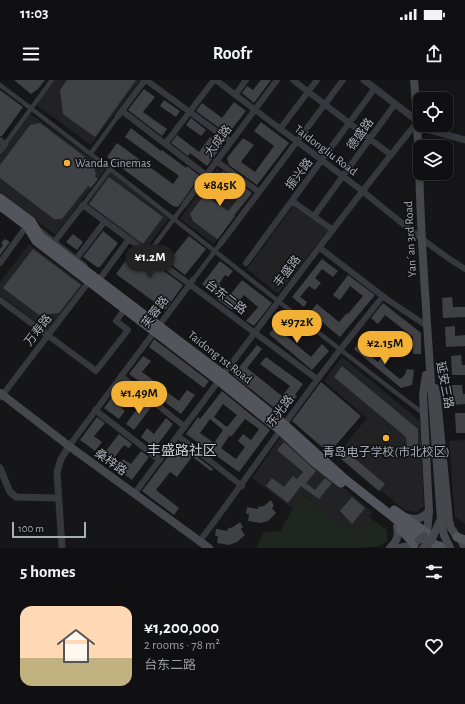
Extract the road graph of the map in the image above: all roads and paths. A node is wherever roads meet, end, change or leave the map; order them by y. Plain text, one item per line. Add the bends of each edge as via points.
1 (52, 80) edge
2 (146, 80) edge
3 (215, 80) edge
4 (246, 80) edge
5 (277, 80) edge
6 (293, 80) edge
7 (317, 80) edge
8 (343, 80) edge
9 (364, 80) edge
10 (414, 80) edge
11 (0, 85) edge
12 (375, 88) junction
13 (308, 92) junction
14 (416, 92) edge
15 (235, 95) junction
16 (324, 104) junction
17 (395, 104) junction
18 (31, 108) junction
19 (254, 110) junction
20 (190, 112) junction
21 (120, 113) junction
22 (413, 118) edge
23 (349, 124) junction
24 (280, 129) junction
25 (413, 131) edge
26 (420, 132) edge
27 (436, 132) edge
28 (370, 139) junction
29 (465, 140) edge
30 (3, 142) edge
31 (231, 142) junction
32 (296, 142) junction
33 (165, 144) junction
34 (0, 151) edge
35 (90, 153) junction
36 (391, 155) junction
37 (216, 161) junction
38 (322, 161) junction
39 (110, 169) junction
40 (206, 175) junction
41 (343, 177) junction
42 (362, 191) junction
43 (259, 192) junction
44 (0, 198) edge
45 (292, 201) junction
46 (83, 205) junction
47 (184, 205) joint
48 (0, 206) edge
49 (314, 216) junction
50 (174, 219) junction
51 (105, 221) junction
52 (29, 224) junction
53 (333, 230) junction
54 (422, 238) junction
55 (129, 239) junction
56 (55, 241) junction
57 (221, 243) joint
58 (320, 248) junction
59 (216, 251) junction
60 (148, 254) junction
61 (76, 260) junction
62 (0, 263) edge
63 (246, 263) joint
64 (465, 269) edge
65 (240, 271) junction
66 (95, 276) junction
67 (191, 282) junction
68 (383, 296) junction
69 (0, 300) edge
70 (277, 302) junction
71 (125, 309) junction
72 (427, 326) junction
73 (157, 328) junction
74 (255, 333) junction
75 (48, 335) junction
76 (340, 350) junction
77 (428, 358) junction
78 (121, 376) junction
79 (222, 378) junction
80 (317, 379) junction
81 (1, 395) edge
82 (95, 410) junction
83 (420, 411) dead end
84 (185, 427) junction
85 (283, 427) junction
86 (178, 436) junction
87 (69, 446) junction
88 (160, 460) junction
89 (330, 465) junction
90 (0, 468) edge
91 (242, 486) junction
92 (134, 494) junction
93 (58, 498) junction
94 (429, 511) junction
95 (402, 516) junction
96 (441, 519) junction
97 (397, 527) junction
98 (461, 538) edge
99 (199, 542) junction
100 (420, 542) edge
101 (62, 548) edge
102 (209, 548) edge
103 (390, 548) edge
104 (399, 548) edge
105 (446, 548) edge
106 (450, 548) edge
107 (465, 548) edge

1 - 18 street
2 - 20 street
2 - 21 street
3 - 15 street, Taidongliu Road
3 - 20 street
4 - 15 street
5 - 19 street, 大成路
6 - 13 street
7 - 13 street
8 - 16 street, 芙蓉路
9 - 12 street
10 - 14 main road, Yan´an 3rd Road
11 - 18 street
12 - 17 street
12 - 23 street, 振兴路
13 - 16 street
13 - 24 street
15 - 19 street, Taidongliu Road
16 - 23 street
16 - 32 street, 芙蓉路
17 - 22 street
17 - 28 street, 德盛路
18 - 30 street
18 - 35 street
19 - 24 street, Taidongliu Road
19 - 31 street, 大成路
20 - 31 street
20 - 33 street
21 - 33 street
21 - 35 street
23 - 28 street
23 - 38 street, 振兴路
24 - 32 street, Taidongliu Road
25 - 36 street, 丰盛路
26 - 54 main road, Yan´an 3rd Road
27 - 29 street
28 - 36 street
28 - 41 street, 德盛路
30 - 34 street
31 - 37 street, 大成路
32 - 38 street, Taidongliu Road
32 - 43 street, 芙蓉路
33 - 40 street
35 - 39 street
36 - 42 street, 丰盛路
37 - 40 street, 大成路
37 - 43 street
38 - 41 street, Taidongliu Road
38 - 45 street, 振兴路
39 - 46 street
39 - 50 street
40 - 47 street, 大成路
41 - 42 street, Taidongliu Road
41 - 49 street, 德盛路
42 - 53 street, 丰盛路
42 - 54 street, Taidongliu Road
43 - 57 street, 芙蓉路
44 - 52 main road, Taidong 1st Road
45 - 49 street
45 - 63 street, 振兴路
46 - 51 street, 台东二路
46 - 56 street
47 - 50 street, 大成路
48 - 52 main road, Taidong 1st Road
49 - 53 street
50 - 59 street
50 - 60 street, 大成路
51 - 55 street, 台东二路
51 - 61 street
52 - 56 lane
52 - 61 main road, Taidong 1st Road via 40,236
52 - 62 street
52 - 66 main road, Taidong 1st Road via 36,242
53 - 58 street, 丰盛路
54 - 64 street, Taidongliu Road
54 - 72 main road, Yan´an 3rd Road
55 - 60 street, 台东二路
55 - 66 street, 万寿路
56 - 61 lane
57 - 59 street, 芙蓉路
58 - 68 street
58 - 70 street, 丰盛路
59 - 65 street
59 - 67 street, 芙蓉路
60 - 67 street, 台东二路
61 - 66 main road, Taidong 1st Road
63 - 65 street, 振兴路
65 - 70 street
66 - 71 main road, Taidong 1st Road
66 - 73 main road, Taidong 1st Road
66 - 75 street, 万寿路
67 - 73 street, 芙蓉路
67 - 74 street, 台东二路
68 - 72 street
68 - 76 street, 东光路
69 - 75 street
70 - 74 street, 丰盛路
70 - 76 street
71 - 73 main road, Taidong 1st Road
71 - 75 street via 116,321 128,330 96,371
72 - 77 main road, Yan´an 3rd Road
73 - 78 street, 芙蓉路
73 - 79 main road, Taidong 1st Road
74 - 79 street, 丰盛路
74 - 80 street, 台东二路
75 - 81 street, 万寿路
76 - 80 street, 东光路
76 - 83 street
77 - 94 main road, 延安三路 via 424,394
77 - 96 main road, Yan´an 3rd Road
77 - 98 main road, 延安三路 via 437,398 449,521 451,528
78 - 82 street, 芙蓉路
78 - 84 street
79 - 84 street, 丰盛路
79 - 85 main road, Taidong 1st Road
80 - 85 street, 东光路
81 - 87 main road, 桑梓路
82 - 87 street, 芙蓉路
82 - 88 street
84 - 86 street, 丰盛路
85 - 89 main road, Taidong 1st Road
85 - 91 street, 东光路
85 - 97 main road, Taidong 1st Road via 314,462
86 - 88 street, 丰盛路
86 - 91 street
87 - 92 main road, 桑梓路
87 - 93 street via 57,472
88 - 92 street, 丰盛路
89 - 95 main road, Taidong 1st Road via 340,468
89 - 105 main road via 416,535
90 - 93 street via 10,492 16,497
91 - 99 street, 东光路
92 - 99 main road, 桑梓路
93 - 101 street
94 - 95 main road via 415,519
94 - 100 main road, 延安三路
95 - 100 main road, Taidong 1st Road
96 - 100 main road, bridge via 431,541
96 - 106 main road, bridge
97 - 100 main road, Taidong 1st Road via 410,539
97 - 103 main road via 398,538
98 - 100 main road via 440,530
98 - 107 main road, 延安三路
99 - 102 main road, 桑梓路
100 - 104 main road

